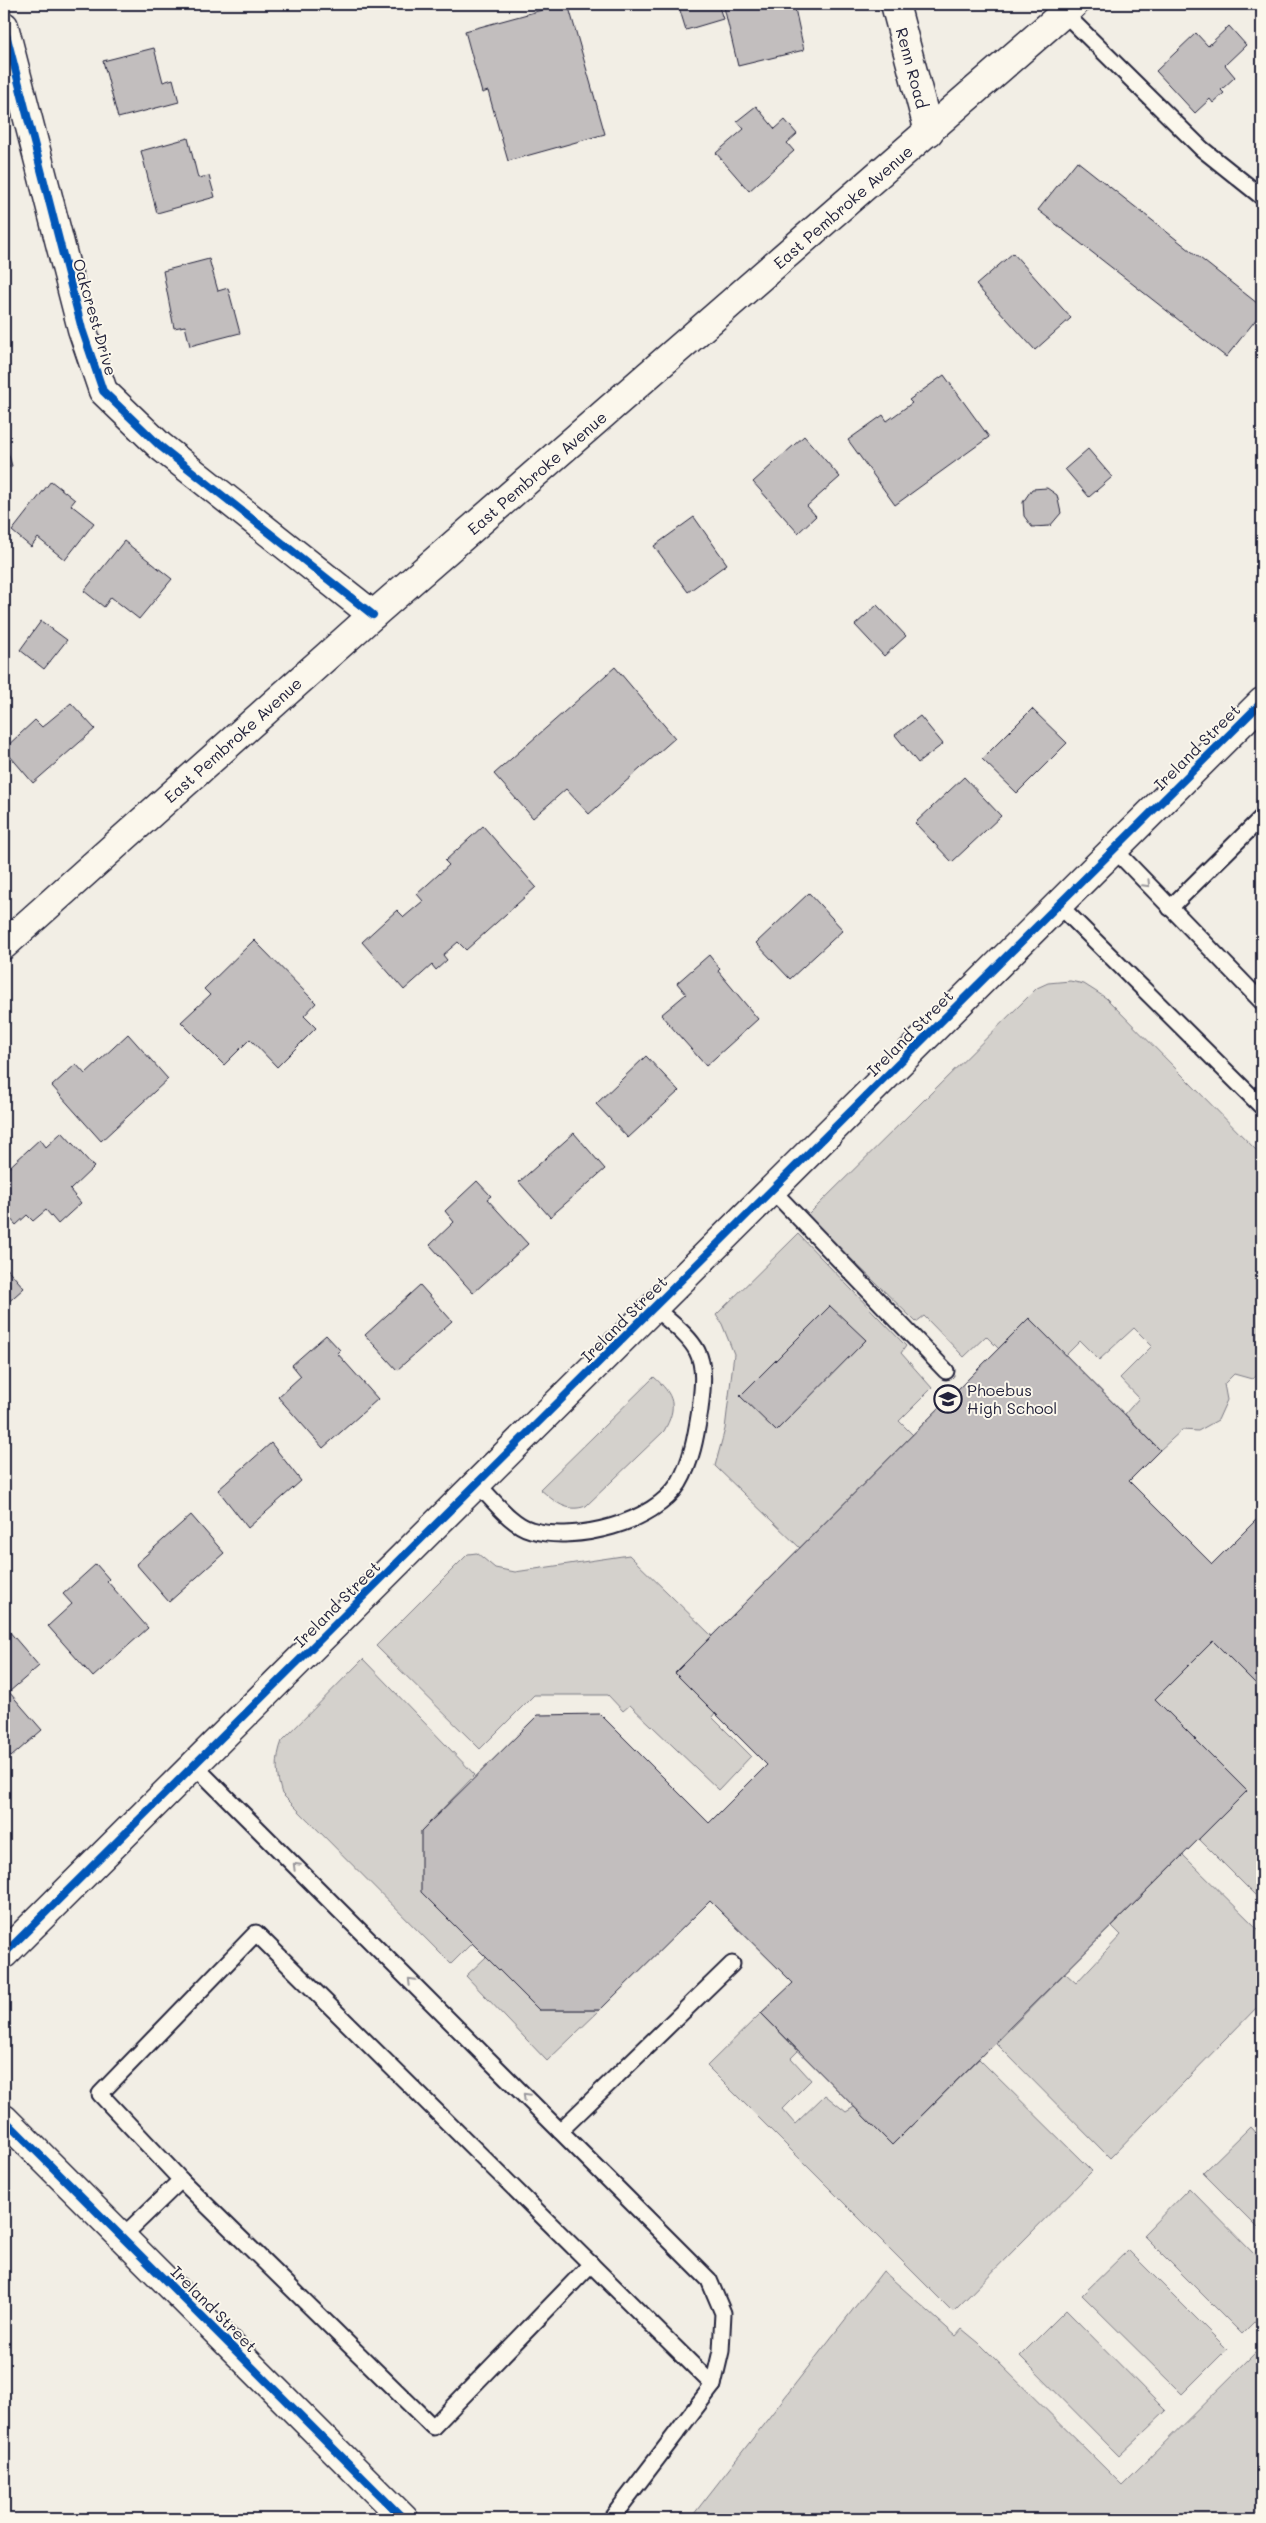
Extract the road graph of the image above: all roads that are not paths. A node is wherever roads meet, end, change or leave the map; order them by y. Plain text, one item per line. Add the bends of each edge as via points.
1 (895, 4) edge
2 (1069, 8) edge
3 (4, 26) edge
4 (929, 132) junction
5 (1262, 197) edge
6 (374, 615) junction
7 (1262, 702) edge
8 (1262, 817) edge
9 (1114, 849) junction
10 (1058, 904) junction
11 (1170, 908) junction
12 (4, 945) edge
13 (1262, 1002) edge
14 (1262, 1107) edge
15 (772, 1190) junction
16 (654, 1308) junction
17 (946, 1371) dead end
18 (478, 1484) junction
19 (194, 1765) junction
20 (4, 1954) edge
21 (732, 1964) dead end
22 (4, 2119) edge
23 (560, 2131) junction
24 (181, 2180) junction
25 (122, 2237) junction
26 (590, 2264) junction
27 (713, 2385) junction
28 (404, 2519) edge
29 (611, 2519) edge

1 - 4 street, Renn Road
2 - 4 street, East Pembroke Avenue
2 - 5 lane via 1202,149
3 - 6 street, Oakcrest Drive via 82,329 103,391 160,446
4 - 6 street, East Pembroke Avenue
6 - 12 street, East Pembroke Avenue
7 - 9 street, Ireland Street
8 - 11 lane
9 - 10 street, Ireland Street
9 -> 11 lane
10 - 14 lane
10 - 15 street, Ireland Street
11 - 13 lane
15 - 16 street, Ireland Street
15 - 17 lane
16 - 18 street, Ireland Street
16 - 18 lane via 697,1350 702,1362 702,1391 691,1457 678,1484 654,1508 620,1525 586,1532 552,1533 520,1525
18 - 19 street, Ireland Street
19 - 20 street, Ireland Street
23 -> 19 lane
21 - 23 lane
22 - 25 street, Ireland Street
23 - 27 lane via 709,2280 723,2313 721,2351
24 - 25 lane
24 - 26 lane via 433,2428
24 - 26 lane via 100,2094 256,1933
25 - 28 street, Ireland Street
26 - 27 lane
27 - 29 lane

